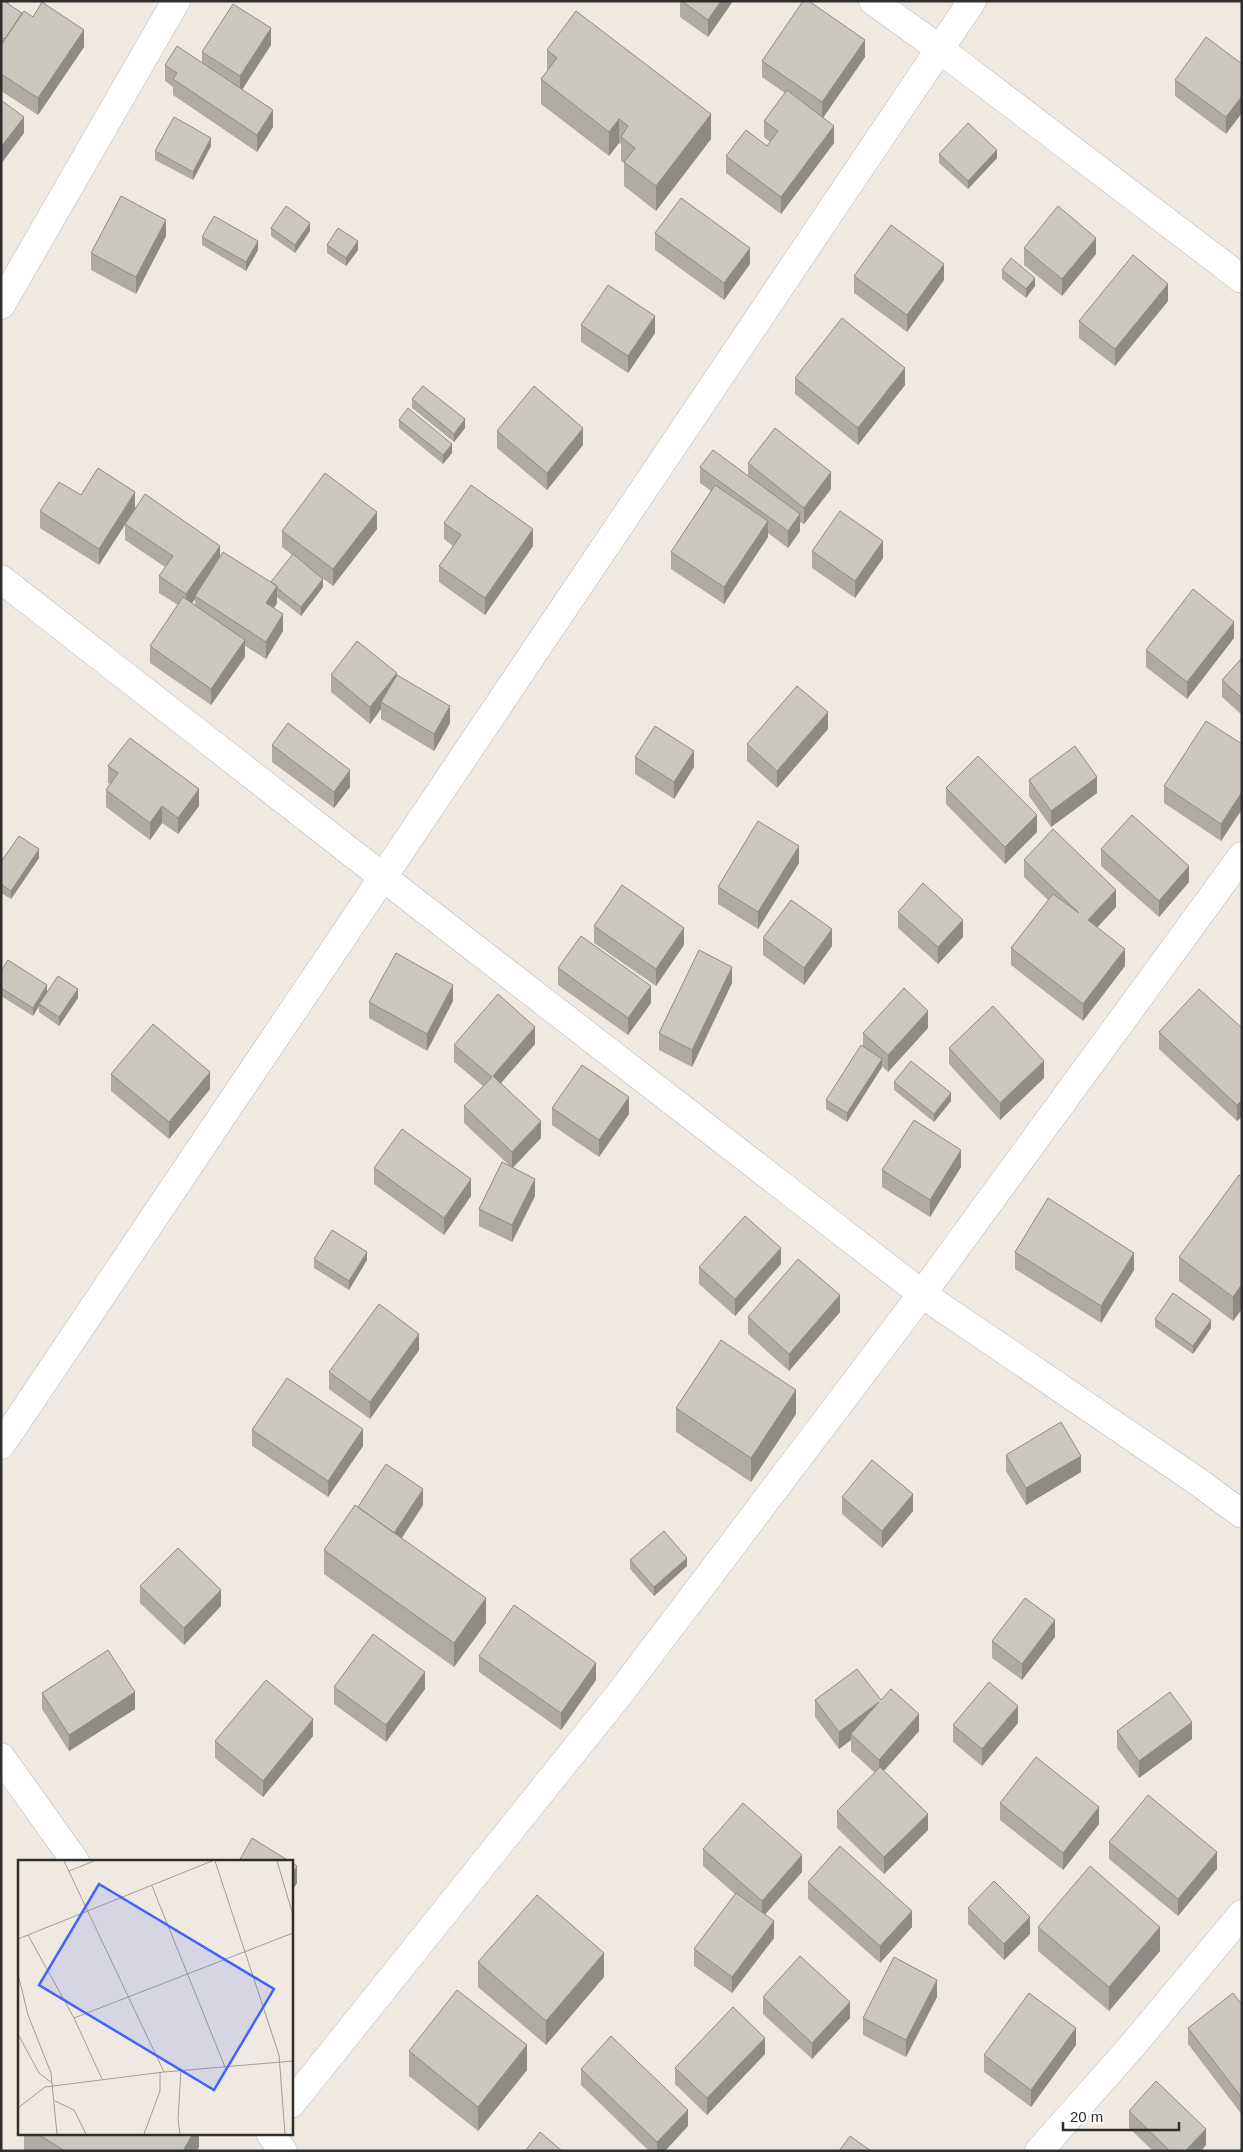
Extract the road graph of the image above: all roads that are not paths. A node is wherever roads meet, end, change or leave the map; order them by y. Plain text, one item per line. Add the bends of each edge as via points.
1 (176, 1) edge
2 (873, 1) edge
3 (972, 1) edge
4 (941, 50) junction
5 (1242, 279) edge
6 (1, 305) edge
7 (1, 579) edge
8 (1242, 856) edge
9 (384, 878) junction
10 (922, 1294) junction
11 (1, 1445) edge
12 (1242, 1514) edge
13 (1, 1757) edge
14 (74, 1860) edge
15 (1242, 1914) edge
16 (292, 2103) edge
17 (271, 2134) edge
18 (283, 2151) edge
19 (1039, 2151) edge

1 - 6 street
2 - 4 street
3 - 4 street
4 - 5 street
4 - 9 street
7 - 9 street
8 - 10 street
9 - 10 street
9 - 11 street
10 - 12 street
10 - 16 street via 622,1692
13 - 14 street
15 - 19 street
17 - 18 street

